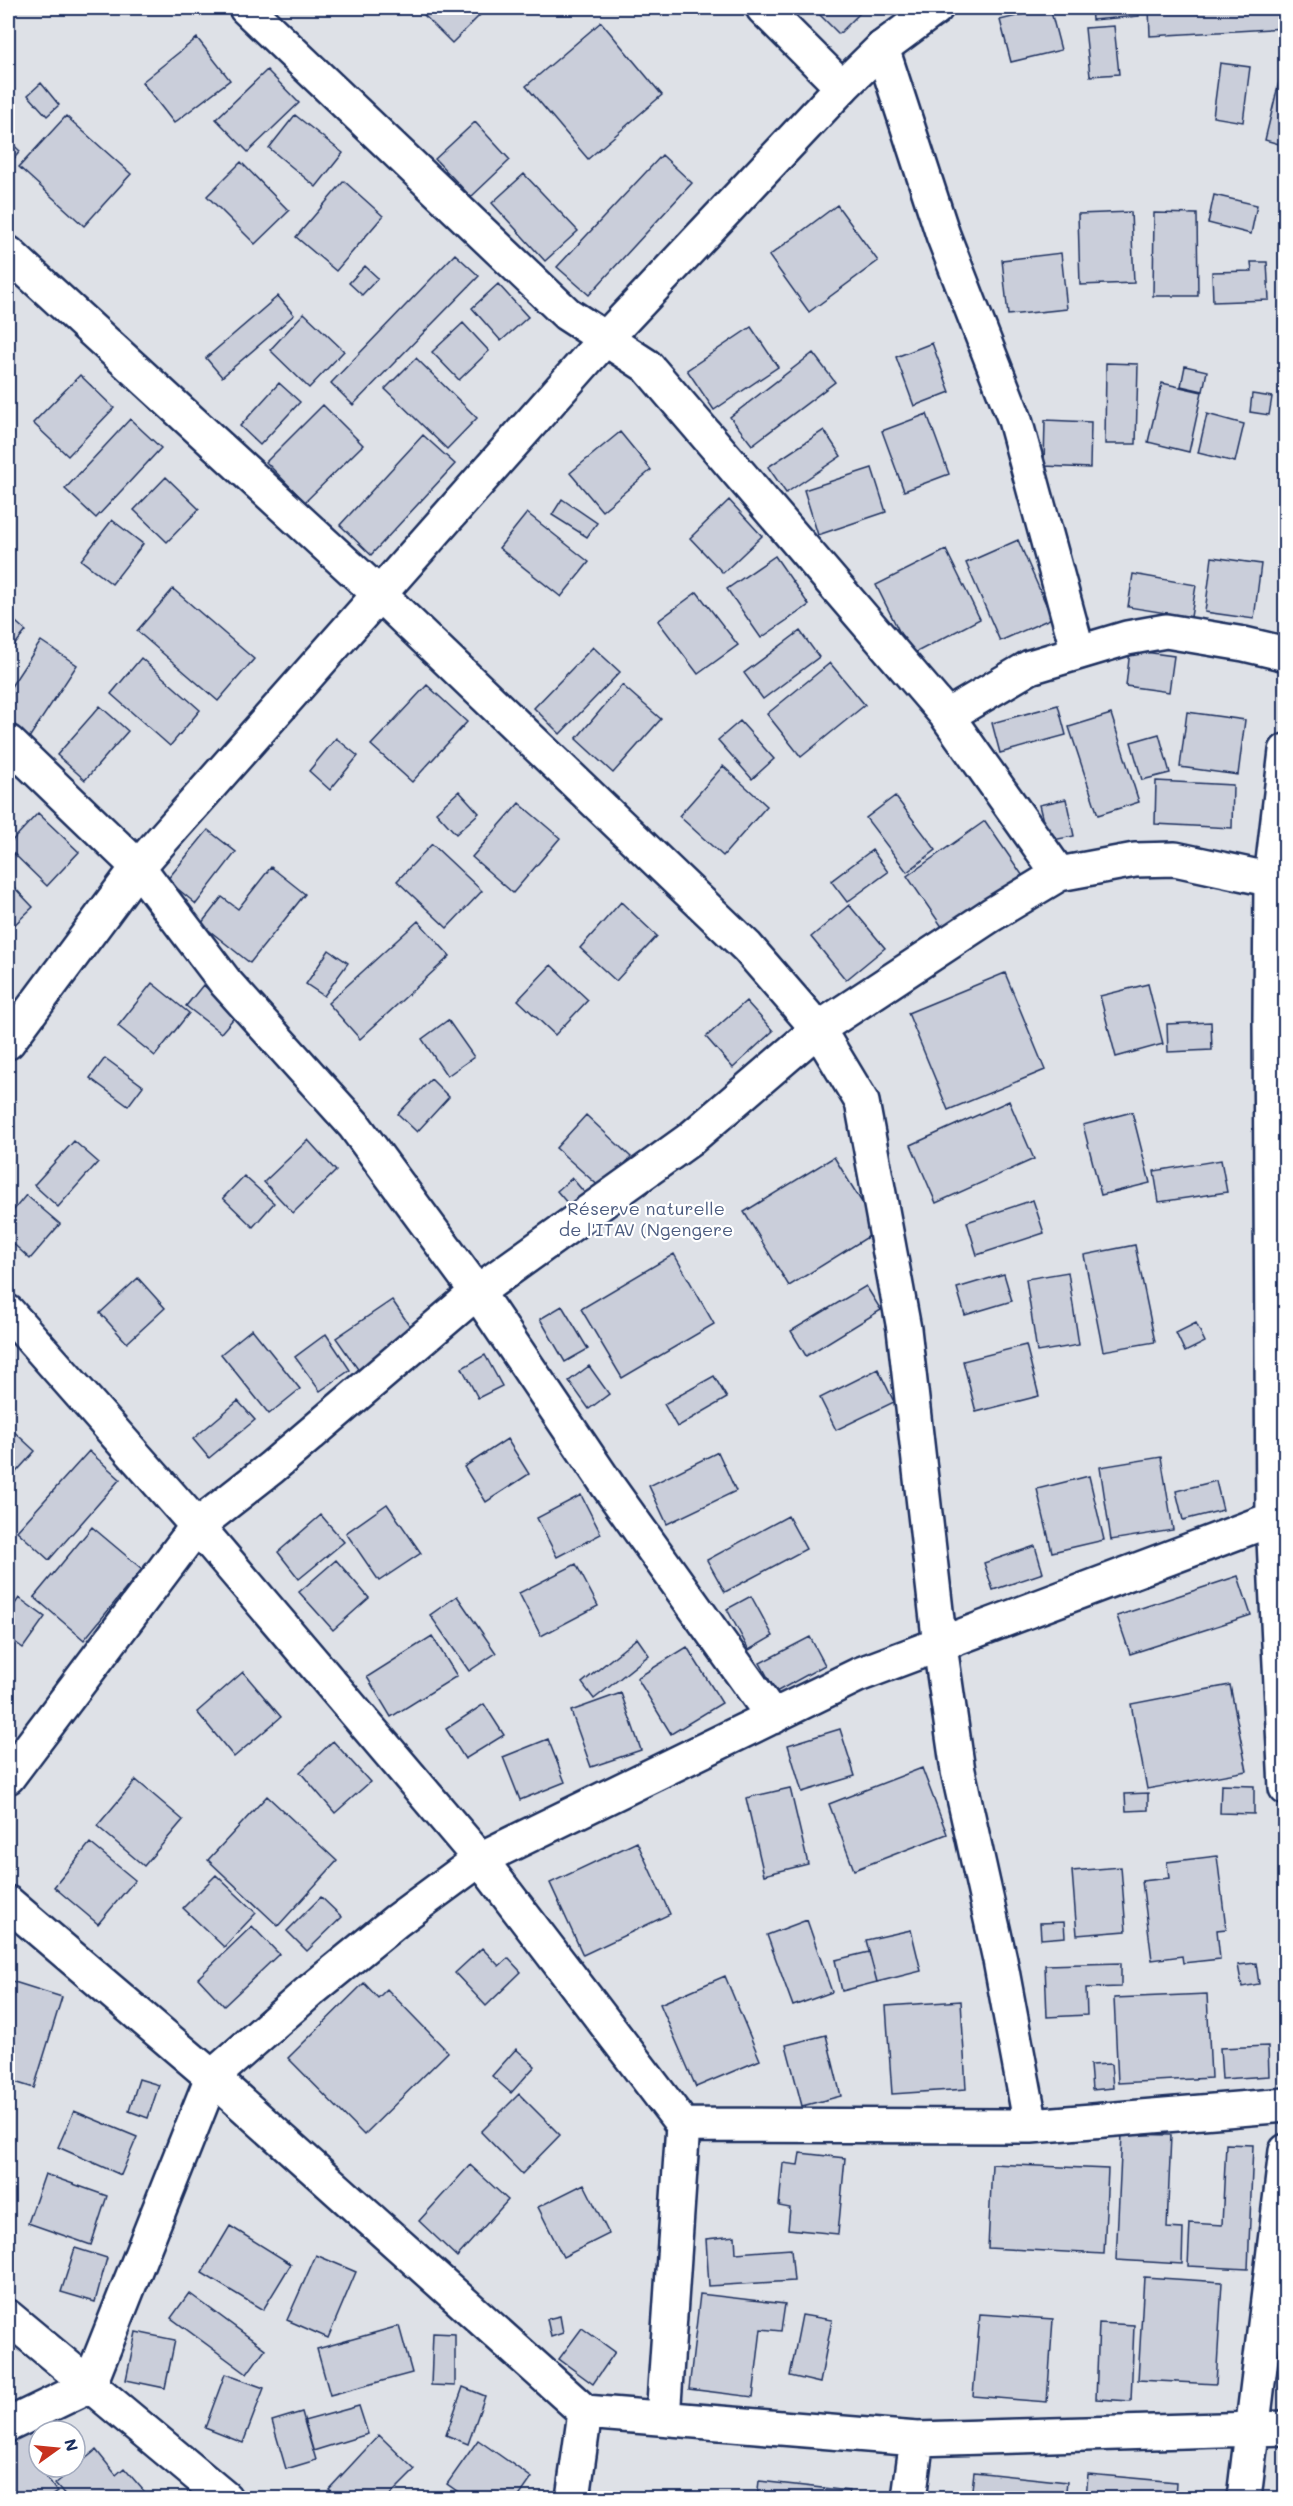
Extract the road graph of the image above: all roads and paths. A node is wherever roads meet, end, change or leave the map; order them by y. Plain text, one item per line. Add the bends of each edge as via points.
1 (246, 8) edge
2 (763, 8) edge
3 (936, 8) edge
4 (882, 48) junction
5 (842, 87) junction
6 (8, 253) edge
7 (605, 339) junction
8 (379, 594) junction
9 (1078, 652) junction
10 (1286, 654) edge
11 (947, 716) junction
12 (8, 742) edge
13 (1286, 751) edge
14 (138, 867) junction
15 (1059, 874) junction
16 (1278, 881) edge
17 (818, 1029) junction
18 (8, 1042) edge
19 (477, 1292) junction
20 (8, 1312) edge
21 (1279, 1517) edge
22 (197, 1526) junction
23 (940, 1646) junction
24 (773, 1717) junction
25 (8, 1777) edge
26 (1286, 1788) edge
27 (480, 1859) junction
28 (8, 1903) edge
29 (212, 2077) junction
30 (1286, 2105) edge
31 (683, 2125) junction
32 (1031, 2126) junction
33 (1286, 2151) edge
34 (8, 2317) edge
35 (89, 2386) junction
36 (585, 2412) junction
37 (663, 2418) junction
38 (8, 2426) edge
39 (1251, 2428) junction
40 (1286, 2428) edge
41 (917, 2439) junction
42 (225, 2499) edge
43 (573, 2499) edge
44 (909, 2499) edge
45 (1244, 2499) edge

1 - 7 street via 567,314
2 - 5 street
3 - 4 street
4 - 5 street
4 - 9 street via 943,235 1015,420
5 - 7 street
6 - 8 street
7 - 8 street
7 - 11 street via 647,366
8 - 14 street
8 - 17 street via 747,947
9 - 10 street via 1166,631
9 - 11 street via 1030,667
11 - 15 street
12 - 14 street
13 - 16 street
14 - 18 street
14 - 19 street via 226,983 354,1125
15 - 16 street via 1135,860 1175,859
15 - 17 street
16 - 21 street via 1270,1019
17 - 19 street via 689,1140
17 - 23 street via 862,1102 904,1329
19 - 22 street
19 - 24 street via 608,1486
20 - 22 street
21 - 23 street
21 - 26 street
22 - 25 street
22 - 27 street
23 - 24 street via 858,1675
23 - 32 street via 958,1771 1000,1960
24 - 27 street
27 - 29 street via 387,1928
27 - 31 street
28 - 29 street
29 - 35 street
29 - 36 street
30 - 32 street
31 - 32 street
31 - 37 street
33 - 39 street
34 - 35 street
35 - 38 street
35 - 42 street
36 - 37 street
36 - 43 street
37 - 41 street
39 - 40 street
39 - 41 street
39 - 45 street
41 - 44 street

